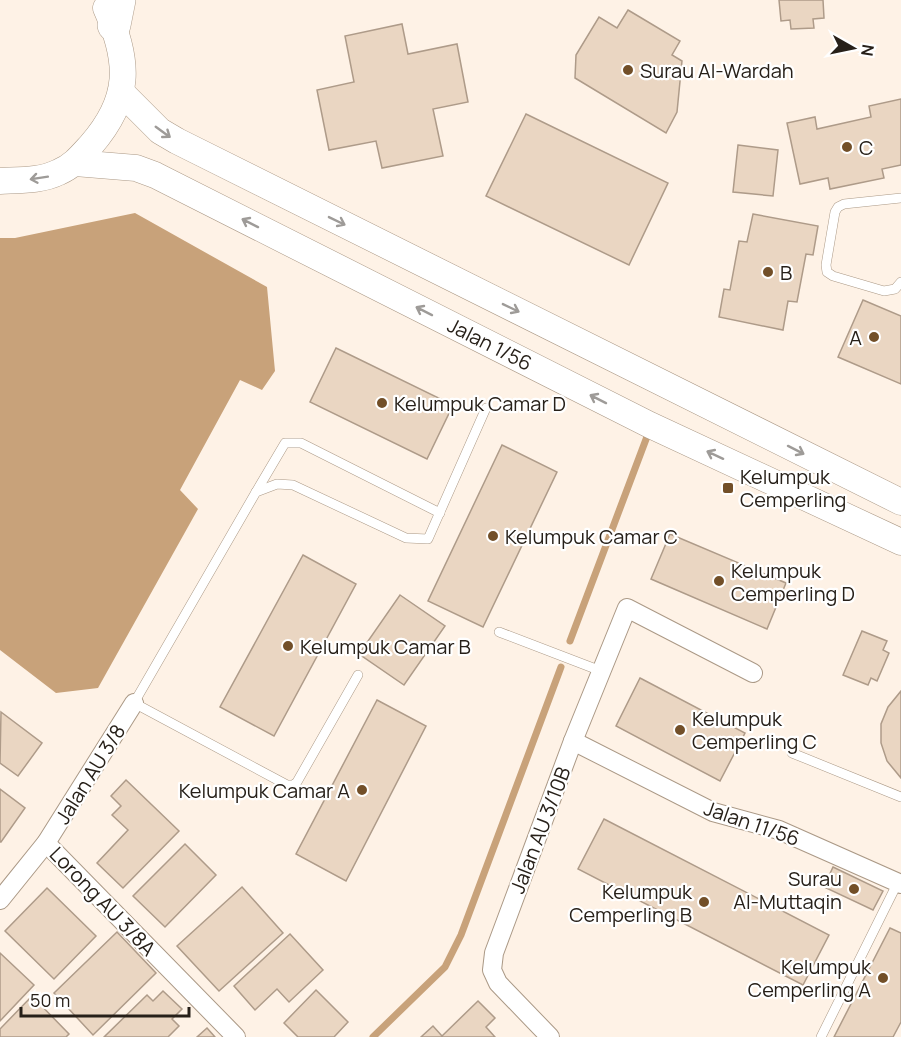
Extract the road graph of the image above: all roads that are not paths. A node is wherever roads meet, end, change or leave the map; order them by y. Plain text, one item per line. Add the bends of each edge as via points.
1 (112, 8) edge
2 (121, 92) junction
3 (75, 163) junction
4 (0, 181) edge
5 (901, 198) edge
6 (901, 282) edge
7 (486, 408) dead end
8 (256, 492) junction
9 (901, 502) edge
10 (440, 513) junction
11 (901, 542) edge
12 (499, 632) dead end
13 (601, 671) junction
14 (753, 673) dead end
15 (358, 675) dead end
16 (134, 703) junction
17 (573, 741) junction
18 (792, 753) dead end
19 (901, 797) edge
20 (46, 843) junction
21 (899, 883) edge
22 (0, 900) edge
23 (236, 1037) edge
24 (550, 1037) edge
25 (821, 1037) edge

1 - 2 main road via 121,46
2 - 3 main road via 103,131
2 -> 9 main road via 160,131 177,141
3 -> 4 main road via 41,179
11 -> 3 main road, Jalan 1/56 via 650,425 155,176 136,168
5 - 6 lane via 838,207 826,265 833,276 884,291 895,289
7 - 10 lane
8 - 10 lane via 277,484 293,484 406,538 428,538
8 - 10 lane via 285,443 301,443
8 - 16 lane
12 - 13 lane
13 - 14 street, Jalan AU 3/10B via 627,608
13 - 17 street, Jalan AU 3/10B
15 - 16 lane via 293,785
16 - 20 street, Jalan AU 3/8
17 - 21 street, Jalan 11/56 via 713,812 779,830
17 - 24 street, Jalan AU 3/10B via 494,953 492,970 498,983
18 - 19 lane
20 - 22 street, Jalan AU 3/8
20 - 23 street, Lorong AU 3/8A
21 - 25 lane

